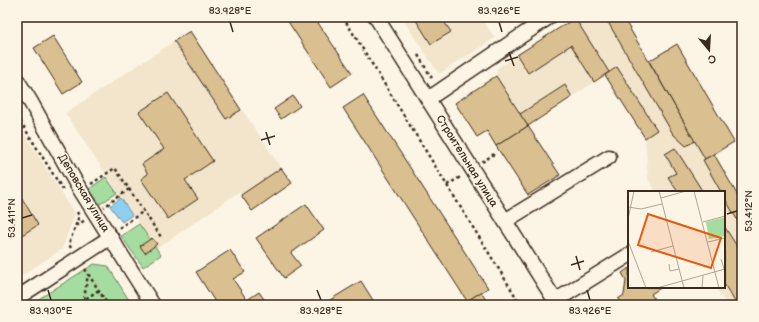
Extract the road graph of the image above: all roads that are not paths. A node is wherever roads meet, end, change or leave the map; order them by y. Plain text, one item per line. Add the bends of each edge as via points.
1 (376, 17) edge
2 (549, 17) edge
3 (17, 80) edge
4 (428, 99) junction
5 (609, 157) dead end
6 (505, 221) junction
7 (112, 234) junction
8 (628, 256) edge
9 (17, 298) edge
10 (557, 303) edge
11 (153, 305) edge

1 - 4 street, Строительная улица
2 - 4 street
3 - 7 street, Деповская улица via 76,183
4 - 6 street, Строительная улица
5 - 6 street
6 - 10 street, Строительная улица
7 - 9 street
7 - 11 street, Деповская улица
8 - 10 street

